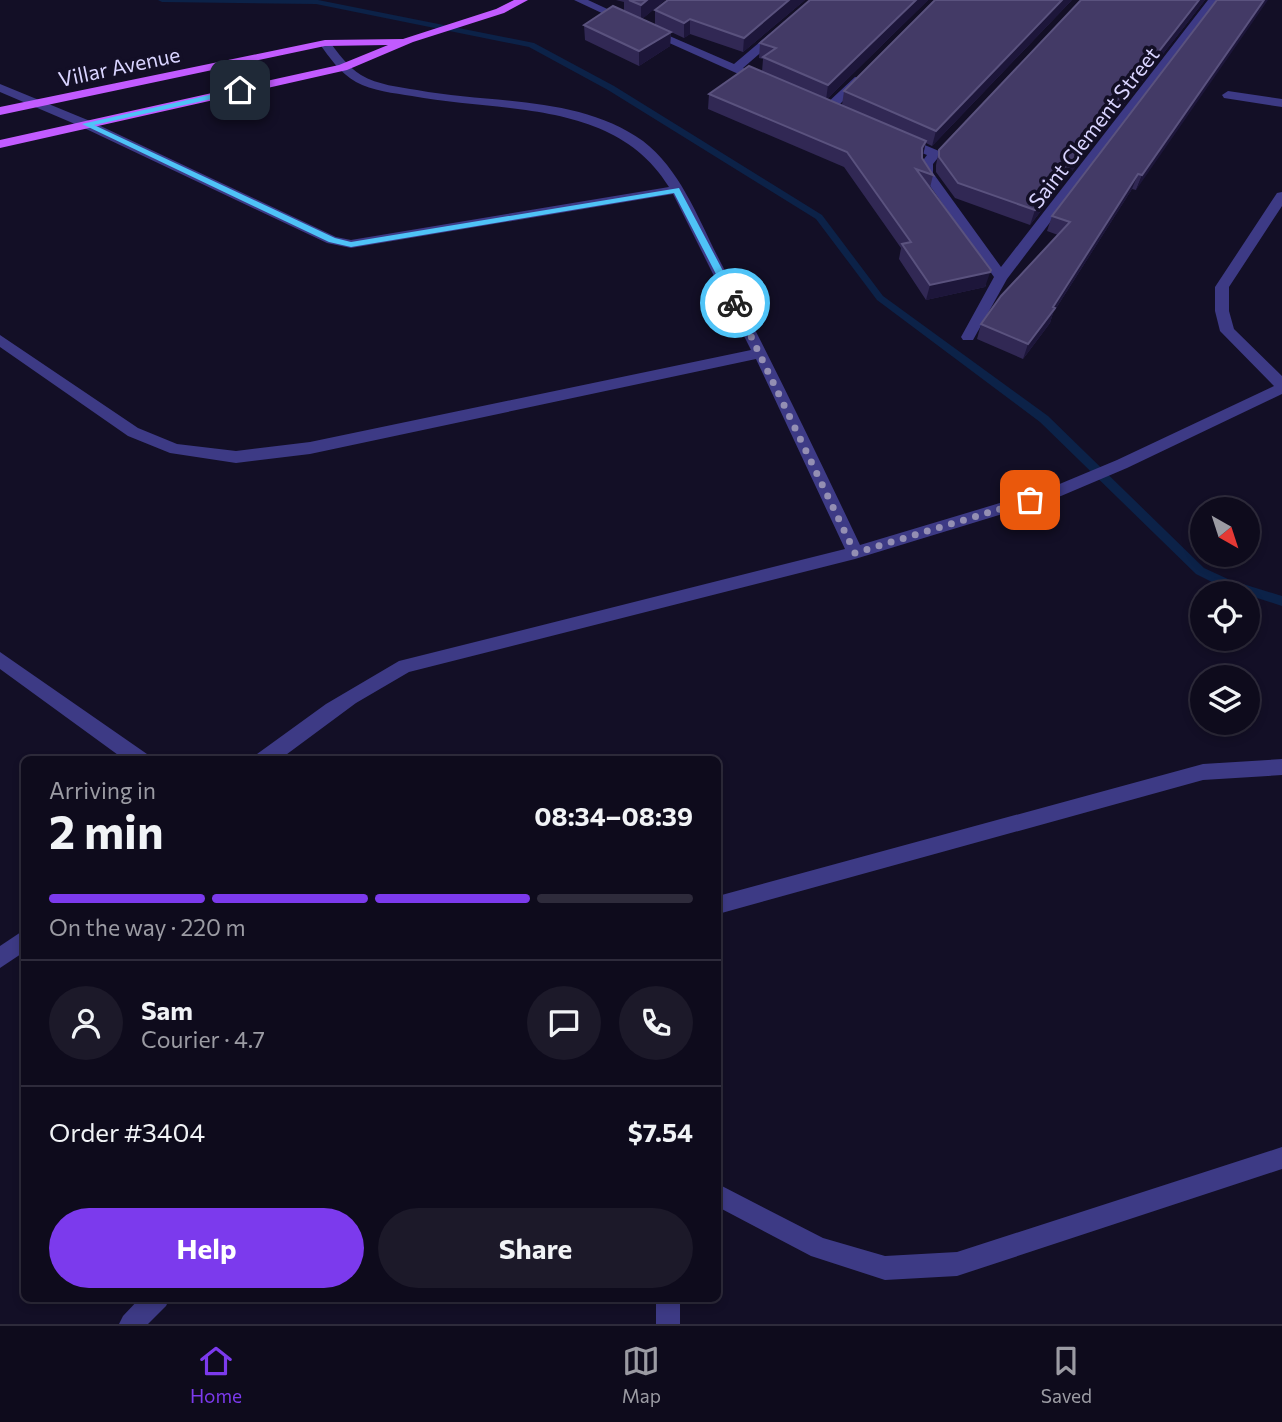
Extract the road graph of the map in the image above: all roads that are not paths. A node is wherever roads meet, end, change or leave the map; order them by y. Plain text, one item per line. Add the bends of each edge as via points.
1 (523, 0) edge
2 (579, 0) edge
3 (1214, 0) edge
4 (785, 26) edge
5 (409, 40) junction
6 (325, 43) junction
7 (343, 68) junction
8 (735, 69) junction
9 (869, 69) edge
10 (770, 84) edge
11 (0, 88) edge
12 (1228, 95) dead end
13 (36, 103) junction
14 (1282, 103) edge
15 (829, 108) edge
16 (0, 111) edge
17 (86, 124) junction
18 (888, 134) edge
19 (0, 144) edge
20 (676, 190) junction
21 (1282, 195) edge
22 (1001, 277) junction
23 (968, 337) dead end
24 (0, 340) edge
25 (761, 353) junction
26 (1282, 386) edge
27 (855, 553) junction
28 (0, 659) edge
29 (134, 756) edge
30 (269, 756) edge
31 (1282, 767) edge
32 (721, 904) edge
33 (21, 942) edge
34 (0, 958) edge
35 (1282, 1158) edge
36 (721, 1197) edge
37 (154, 1302) edge
38 (668, 1302) edge
39 (131, 1324) edge
40 (668, 1324) edge

1 - 5 main road
2 - 8 street via 647,24
3 - 22 street, Saint Clement Street
4 - 8 street
5 - 6 main road, Villar Avenue
5 - 7 main road
6 - 7 street
6 - 13 main road, Villar Avenue
7 - 17 main road
7 - 20 street via 366,82 414,94 584,119 636,142 656,159
8 - 10 street
9 - 15 street
11 - 13 street
12 - 14 street
13 - 16 main road, Villar Avenue
13 - 17 street
17 - 19 main road
17 - 20 street via 332,240 351,244
18 - 22 street via 940,149 927,163 926,173
20 - 25 street
21 - 26 street via 1222,288 1227,331
22 - 23 street, Saint Clement Street
24 - 25 street via 133,432 175,449 236,457 310,449
25 - 27 street
26 - 27 street via 1055,492
27 - 30 street via 405,666 330,710
28 - 29 street
31 - 32 street via 1203,772
33 - 34 street
35 - 36 street via 957,1264 885,1268 819,1248
37 - 39 street
38 - 40 street

